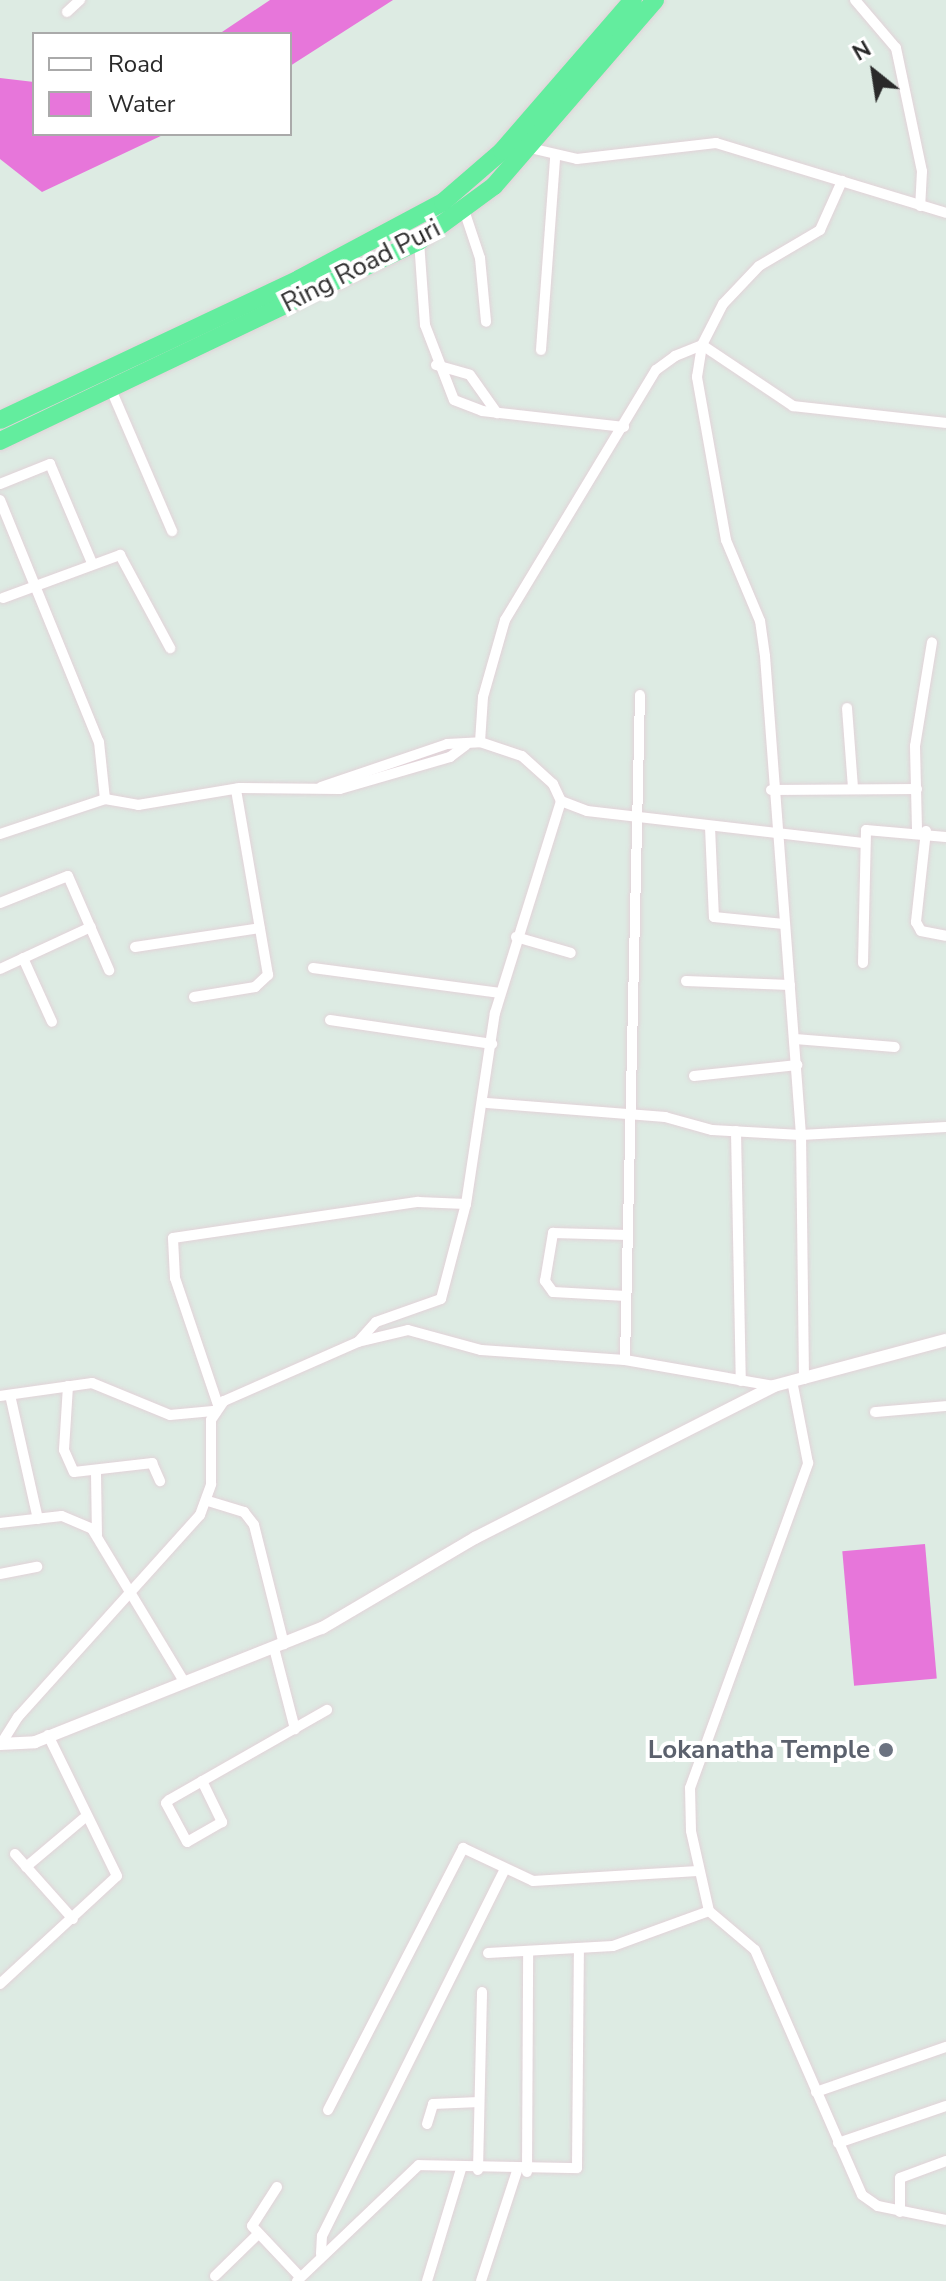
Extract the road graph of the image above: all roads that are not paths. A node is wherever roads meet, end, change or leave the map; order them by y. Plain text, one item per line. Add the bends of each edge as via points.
1 (80, 0) edge
2 (633, 0) edge
3 (655, 0) edge
4 (855, 0) edge
5 (67, 12) dead end
6 (530, 148) junction
7 (555, 158) junction
8 (842, 181) junction
9 (920, 206) junction
10 (464, 210) junction
11 (946, 213) edge
12 (419, 241) junction
13 (486, 322) dead end
14 (702, 345) junction
15 (541, 350) dead end
16 (436, 365) junction
17 (110, 387) junction
18 (497, 413) junction
19 (0, 420) edge
20 (946, 423) edge
21 (624, 427) junction
22 (0, 441) edge
23 (0, 484) edge
24 (0, 500) edge
25 (172, 531) dead end
26 (92, 563) junction
27 (36, 584) junction
28 (3, 598) dead end
29 (932, 642) dead end
30 (170, 648) dead end
31 (640, 695) dead end
32 (847, 708) dead end
33 (480, 742) junction
34 (853, 787) junction
35 (236, 789) junction
36 (917, 789) junction
37 (771, 790) junction
38 (105, 799) junction
39 (561, 801) junction
40 (637, 820) junction
41 (710, 827) junction
42 (921, 830) junction
43 (775, 831) junction
44 (0, 834) edge
45 (946, 837) edge
46 (865, 843) junction
47 (0, 903) edge
48 (784, 924) junction
49 (91, 927) junction
50 (260, 928) junction
51 (946, 936) edge
52 (516, 937) junction
53 (135, 947) dead end
54 (571, 953) dead end
55 (23, 958) junction
56 (863, 963) dead end
57 (313, 968) dead end
58 (0, 969) edge
59 (109, 970) dead end
60 (686, 981) dead end
61 (790, 985) junction
62 (500, 993) junction
63 (194, 997) dead end
64 (330, 1020) dead end
65 (52, 1022) dead end
66 (795, 1039) junction
67 (492, 1044) junction
68 (895, 1047) dead end
69 (797, 1065) junction
70 (694, 1076) dead end
71 (487, 1103) junction
72 (630, 1117) junction
73 (946, 1127) edge
74 (736, 1131) junction
75 (801, 1135) junction
76 (466, 1204) junction
77 (628, 1235) junction
78 (626, 1296) junction
79 (946, 1340) edge
80 (358, 1342) junction
81 (625, 1360) junction
82 (798, 1380) junction
83 (741, 1381) junction
84 (68, 1386) junction
85 (774, 1386) junction
86 (5, 1396) edge
87 (946, 1406) edge
88 (216, 1408) junction
89 (875, 1412) dead end
90 (96, 1473) junction
91 (160, 1481) dead end
92 (208, 1501) junction
93 (38, 1519) junction
94 (0, 1523) edge
95 (97, 1535) junction
96 (37, 1567) dead end
97 (0, 1574) edge
98 (133, 1593) junction
99 (279, 1646) junction
100 (183, 1680) junction
101 (327, 1710) dead end
102 (295, 1729) junction
103 (48, 1735) junction
104 (1, 1744) edge
105 (202, 1781) junction
106 (83, 1819) junction
107 (15, 1854) dead end
108 (26, 1867) junction
109 (505, 1869) junction
110 (698, 1871) junction
111 (709, 1911) junction
112 (73, 1919) junction
113 (579, 1951) junction
114 (488, 1953) dead end
115 (528, 1953) junction
116 (0, 1984) edge
117 (482, 1992) dead end
118 (946, 2047) edge
119 (816, 2092) junction
120 (479, 2102) junction
121 (946, 2106) edge
122 (328, 2110) dead end
123 (427, 2124) dead end
124 (838, 2143) junction
125 (946, 2161) edge
126 (461, 2169) junction
127 (478, 2170) junction
128 (522, 2172) junction
129 (277, 2187) dead end
130 (900, 2212) junction
131 (946, 2220) edge
132 (258, 2234) junction
133 (321, 2254) junction
134 (215, 2276) dead end
135 (299, 2279) edge
136 (427, 2281) edge
137 (481, 2281) edge

1 - 5 street
2 - 19 highway, Ring Road Puri via 513,140 443,202 299,279
3 - 6 highway, Ring Road Puri
4 - 9 street via 896,48 922,171
6 - 7 street
6 - 10 highway, Ring Road Puri
7 - 8 street via 716,143
7 - 15 street
8 - 9 street
8 - 14 street via 831,217 742,280
9 - 11 street
10 - 12 highway, Ring Road Puri
10 - 13 street via 480,258
12 - 16 street via 423,313
12 - 17 highway, Ring Road Puri
14 - 20 street via 793,406
14 - 21 street via 656,370
14 - 37 street via 697,377 722,523 760,621
16 - 18 street via 470,375
16 - 18 street via 454,400
17 - 22 highway, Ring Road Puri
17 - 25 street
18 - 21 street
21 - 33 street via 505,620 483,697
23 - 26 street via 50,464
24 - 27 street
26 - 27 street
26 - 30 street via 125,559
27 - 28 street
27 - 38 street via 99,742
29 - 36 street via 915,746
31 - 40 street
32 - 34 street
33 - 35 street via 450,757 340,789
33 - 39 street via 522,756
34 - 36 street
34 - 37 street
35 - 38 street via 138,805
35 - 50 street
36 - 42 street
37 - 43 street
38 - 44 street
39 - 40 street
39 - 52 street via 548,860
40 - 41 street
40 - 72 street
41 - 43 street
41 - 48 street via 714,917
42 - 45 street
42 - 46 street via 869,827
42 - 51 street via 916,922 921,931
43 - 46 street
43 - 48 street
46 - 56 street
47 - 49 street via 68,876
48 - 61 street
49 - 55 street
49 - 59 street
50 - 53 street
50 - 63 street via 266,981
52 - 54 street
52 - 62 street
55 - 58 street
55 - 65 street
57 - 62 street
60 - 61 street
61 - 66 street
62 - 67 street
64 - 67 street
66 - 68 street
66 - 69 street
67 - 71 street
69 - 70 street
69 - 75 street
71 - 72 street
71 - 76 street
72 - 74 street
72 - 77 street
73 - 75 street
74 - 75 street
74 - 83 street
75 - 82 street
76 - 80 street via 441,1299 376,1322
76 - 88 street via 418,1202 177,1234 173,1272
77 - 78 street
77 - 78 street via 553,1233 545,1281 553,1292
78 - 81 street
79 - 82 street
80 - 81 street via 408,1330 481,1350
80 - 88 street
81 - 83 street
82 - 85 street
82 - 110 street via 808,1463 690,1788
83 - 85 street
84 - 86 street
84 - 88 street via 106,1385 170,1415
84 - 90 street via 64,1450 74,1472
85 - 99 street
86 - 93 street
87 - 89 street
88 - 92 street
90 - 91 street via 152,1463
90 - 95 street
92 - 98 street
92 - 99 street via 244,1512 254,1525
93 - 94 street
93 - 95 street via 79,1520
95 - 98 street
96 - 97 street
98 - 100 street
98 - 104 street via 18,1717
99 - 100 street
99 - 102 street
100 - 103 street
101 - 102 street
102 - 105 street
103 - 104 street
103 - 106 street
105 - 105 street via 222,1822 187,1842 164,1806
106 - 108 street
106 - 112 street via 117,1876
107 - 108 street
108 - 112 street
109 - 110 street via 533,1881
109 - 122 street via 471,1847 461,1851
109 - 133 street via 455,1957 322,2236
110 - 111 street
111 - 113 street
111 - 119 street via 755,1950
112 - 116 street
113 - 115 street
113 - 128 street via 578,2163 569,2173
114 - 115 street
115 - 128 street
117 - 120 street
118 - 119 street
119 - 124 street
120 - 123 street via 433,2104
120 - 127 street
121 - 124 street
124 - 130 street via 868,2202
125 - 130 street via 900,2178
126 - 127 street
126 - 133 street via 413,2168
126 - 136 street
127 - 128 street
128 - 137 street
129 - 132 street via 252,2217
130 - 131 street
132 - 134 street
132 - 135 street
133 - 135 street

